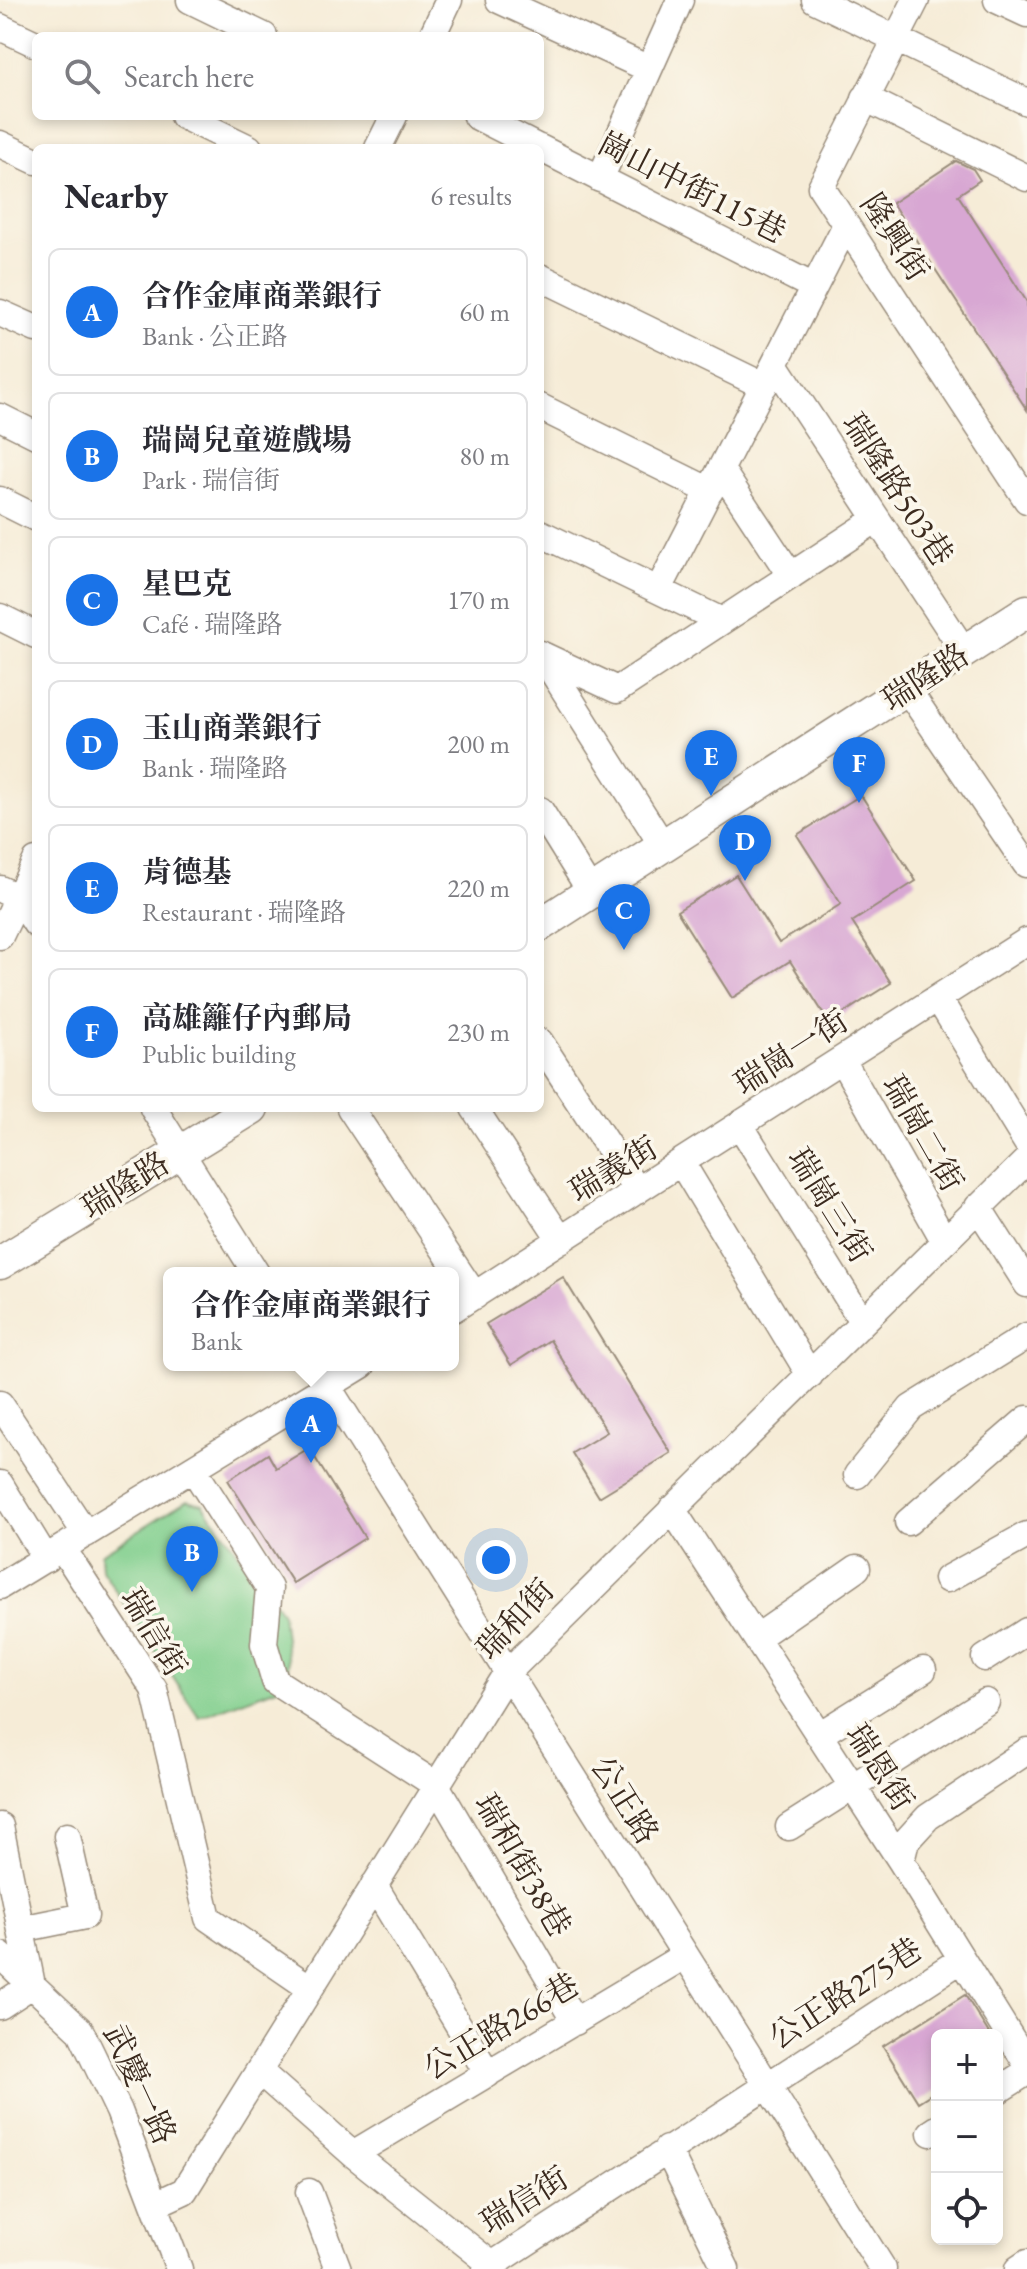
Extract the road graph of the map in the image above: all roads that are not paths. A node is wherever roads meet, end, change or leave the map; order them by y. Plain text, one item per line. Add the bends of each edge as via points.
1 (190, 0) edge
2 (449, 0) edge
3 (499, 0) edge
4 (680, 0) edge
5 (815, 0) edge
6 (916, 0) edge
7 (997, 0) edge
8 (1027, 14) edge
9 (0, 27) edge
10 (256, 32) edge
11 (434, 32) edge
12 (898, 40) junction
13 (32, 42) edge
14 (649, 69) junction
15 (865, 98) junction
16 (1027, 102) edge
17 (191, 120) edge
18 (392, 120) edge
19 (484, 120) edge
20 (0, 144) edge
21 (241, 144) edge
22 (380, 144) edge
23 (532, 144) edge
24 (544, 150) edge
25 (32, 159) edge
26 (1027, 178) edge
27 (600, 179) junction
28 (846, 225) junction
29 (544, 279) edge
30 (814, 287) junction
31 (0, 313) edge
32 (32, 327) edge
33 (769, 375) junction
34 (544, 409) edge
35 (0, 417) edge
36 (32, 433) edge
37 (715, 480) junction
38 (0, 500) edge
39 (1027, 500) edge
40 (32, 516) edge
41 (877, 519) junction
42 (544, 535) edge
43 (791, 576) junction
44 (659, 589) junction
45 (1027, 611) edge
46 (0, 617) edge
47 (722, 621) junction
48 (32, 633) edge
49 (964, 651) junction
50 (544, 655) edge
51 (544, 659) edge
52 (907, 689) junction
53 (544, 816) edge
54 (663, 846) junction
55 (1026, 864) edge
56 (32, 866) edge
57 (591, 892) junction
58 (10, 893) edge
59 (32, 919) edge
60 (544, 922) edge
61 (0, 936) edge
62 (1027, 941) edge
63 (938, 998) junction
64 (544, 1048) edge
65 (842, 1060) junction
66 (156, 1112) edge
67 (245, 1112) edge
68 (352, 1112) edge
69 (477, 1112) edge
70 (740, 1125) junction
71 (1027, 1143) edge
72 (180, 1150) junction
73 (1027, 1160) edge
74 (681, 1162) junction
75 (1027, 1170) edge
76 (1000, 1186) junction
77 (637, 1191) junction
78 (978, 1207) junction
79 (561, 1240) junction
80 (944, 1240) junction
81 (4, 1252) edge
82 (252, 1267) edge
83 (443, 1267) edge
84 (1027, 1284) edge
85 (464, 1302) edge
86 (862, 1321) junction
87 (1027, 1336) edge
88 (810, 1375) junction
89 (320, 1376) edge
90 (0, 1404) edge
91 (1027, 1419) edge
92 (194, 1470) junction
93 (857, 1475) dead end
94 (0, 1484) edge
95 (672, 1509) junction
96 (908, 1522) dead end
97 (86, 1534) junction
98 (1027, 1535) edge
99 (54, 1554) junction
100 (857, 1568) dead end
101 (947, 1579) dead end
102 (0, 1586) edge
103 (1027, 1631) edge
104 (756, 1638) junction
105 (985, 1658) dead end
106 (923, 1670) dead end
107 (506, 1674) junction
108 (986, 1702) dead end
109 (819, 1735) junction
110 (1027, 1751) edge
111 (436, 1785) junction
112 (852, 1786) junction
113 (0, 1826) edge
114 (789, 1827) dead end
115 (67, 1836) dead end
116 (901, 1861) junction
117 (374, 1885) junction
118 (21, 1929) junction
119 (0, 1955) edge
120 (684, 1956) junction
121 (962, 1959) junction
122 (32, 1985) junction
123 (310, 1988) junction
124 (0, 2006) edge
125 (575, 2022) junction
126 (1019, 2032) edge
127 (1027, 2064) edge
128 (259, 2071) junction
129 (1027, 2072) edge
130 (488, 2074) junction
131 (766, 2085) junction
132 (1003, 2087) edge
133 (667, 2149) junction
134 (353, 2154) junction
135 (309, 2192) dead end
136 (156, 2204) junction
137 (1027, 2263) edge
138 (490, 2267) edge
139 (179, 2269) edge
140 (338, 2269) edge
141 (726, 2269) edge
142 (883, 2269) edge
143 (1018, 2269) edge

1 - 10 street
2 - 11 street
3 - 14 street
4 - 14 street
5 - 12 street
6 - 12 street, 隆興街
7 - 8 street
9 - 13 street
12 - 15 street, 隆興街
12 - 16 street
14 - 27 street
15 - 26 street
15 - 28 street, 隆興街 via 821,187
17 - 21 street
18 - 22 street
19 - 23 street, 崗山中街115巷
20 - 25 street
24 - 27 street, 崗山中街115巷
27 - 30 street, 崗山中街115巷
28 - 30 street
28 - 39 street, 隆興街
29 - 33 street
30 - 33 street
31 - 32 street
33 - 37 street
33 - 41 street, 瑞隆路503巷
34 - 37 street
35 - 36 street
37 - 43 street
37 - 44 street
38 - 40 street
41 - 43 street
41 - 49 street, 瑞隆路503巷
42 - 44 street
43 - 47 street
44 - 47 street
45 - 49 street, 瑞隆路
46 - 48 street
47 - 50 street via 617,690
49 - 52 street, 瑞隆路
51 - 54 street
52 - 54 street, 瑞隆路
52 - 55 street
53 - 57 street
54 - 57 street, 瑞隆路
56 - 58 street
57 - 60 street, 瑞隆路
58 - 59 street
58 - 61 street
62 - 63 street, 瑞崗一街
63 - 65 street, 瑞崗一街
63 - 71 street
64 - 77 street
65 - 70 street, 瑞崗一街
65 - 80 street, 瑞崗二街
66 - 72 street
67 - 72 street, 瑞隆路
68 - 83 street
69 - 79 street
70 - 74 street, 瑞崗一街
70 - 86 street, 瑞崗三街
72 - 81 street, 瑞隆路
72 - 82 street
73 - 76 street, 瑞和街
74 - 77 street, 瑞義街
74 - 88 street, 瑞義街
75 - 76 street
76 - 78 street, 瑞和街
77 - 79 street, 瑞義街
78 - 80 street, 瑞和街
78 - 84 street
79 - 85 street, 瑞義街
80 - 86 street, 瑞和街
86 - 88 street, 瑞和街
87 - 93 street via 911,1408
88 - 95 street, 瑞和街
89 - 92 street
89 - 107 street, 公正路
90 - 97 street
91 - 96 street
92 - 97 street
92 - 111 street via 269,1588 264,1644 275,1681
94 - 99 street, 瑞信街
95 - 104 street, 瑞恩街
95 - 107 street, 瑞和街
97 - 99 street
98 - 101 street
99 - 102 street
99 - 123 street, 瑞信街 via 154,1689 208,1918
100 - 104 street
103 - 105 street
104 - 109 street, 瑞恩街
106 - 109 street
107 - 111 street, 瑞和街
107 - 120 street, 公正路
108 - 112 street
109 - 112 street, 瑞恩街
110 - 116 street via 928,1817 906,1841
111 - 117 street, 瑞和街
111 - 125 street, 瑞和街38巷
112 - 114 street
112 - 116 street, 瑞恩街
113 - 118 street
115 - 118 street via 85,1916
116 - 121 street, 瑞恩街
117 - 123 street, 瑞和街
117 - 130 street
118 - 122 street
119 - 122 street, 武慶一路
120 - 125 street, 公正路266巷
120 - 131 street, 公正路
121 - 126 street, 瑞恩街
121 - 131 street, 公正路275巷
122 - 124 street
122 - 136 street, 武慶一路 via 80,2030
123 - 128 street, 瑞和街
125 - 130 street, 公正路266巷
126 - 127 street, 瑞恩街
128 - 134 street, 瑞信街
128 - 136 street, 瑞和街 via 184,2191
129 - 132 street
130 - 134 street, 公正路266巷
131 - 133 street, 瑞信街
131 - 142 street, 公正路
133 - 138 street, 瑞信街
133 - 141 street
134 - 138 street, 瑞信街
135 - 140 street
136 - 139 street, 武慶一路
137 - 143 street

